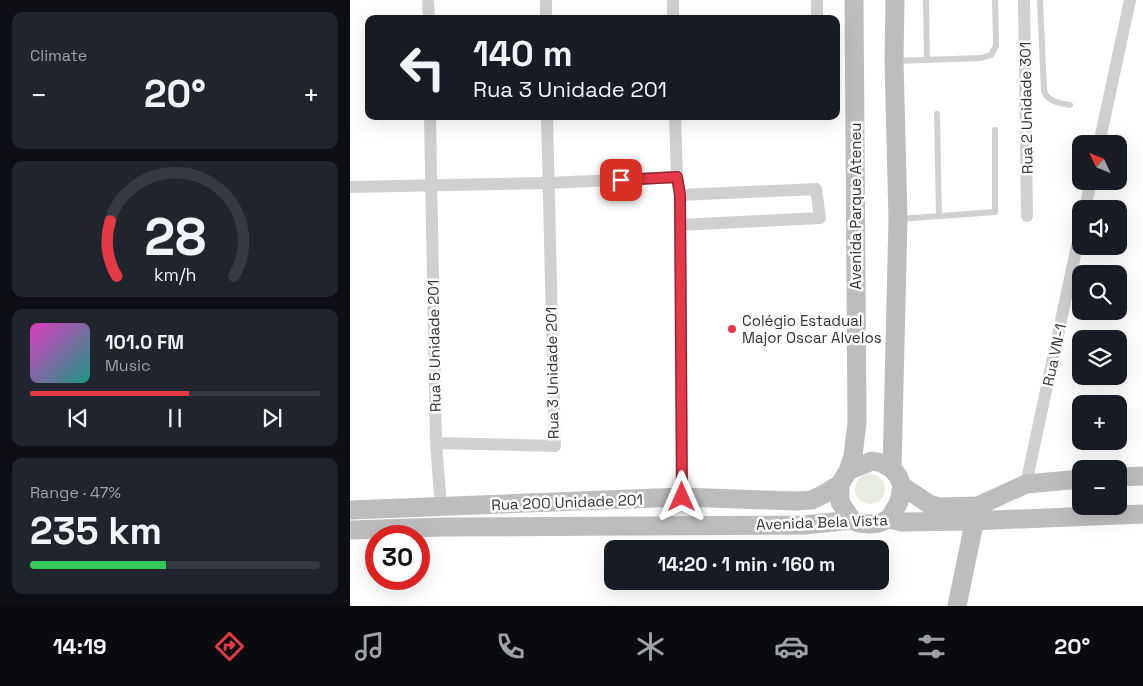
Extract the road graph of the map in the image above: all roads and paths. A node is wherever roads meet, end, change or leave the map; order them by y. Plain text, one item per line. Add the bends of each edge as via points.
1 (428, 0) edge
2 (546, 0) edge
3 (672, 0) edge
4 (817, 0) edge
5 (854, 0) edge
6 (895, 0) edge
7 (926, 0) edge
8 (995, 0) edge
9 (1024, 0) edge
10 (1040, 0) edge
11 (1130, 0) edge
12 (429, 15) edge
13 (546, 15) edge
14 (673, 15) edge
15 (817, 15) edge
16 (927, 60) junction
17 (894, 61) junction
18 (1070, 106) dead end
19 (937, 114) dead end
20 (430, 120) edge
21 (547, 120) edge
22 (675, 120) edge
23 (995, 130) dead end
24 (1101, 135) edge
25 (677, 177) junction
26 (548, 183) junction
27 (430, 185) junction
28 (350, 187) edge
29 (680, 195) junction
30 (939, 216) junction
31 (1027, 216) dead end
32 (898, 219) junction
33 (680, 225) junction
34 (1075, 255) edge
35 (436, 443) junction
36 (892, 469) junction
37 (1143, 476) edge
38 (844, 477) junction
39 (1127, 477) edge
40 (1072, 482) edge
41 (1026, 484) junction
42 (902, 486) junction
43 (682, 497) junction
44 (441, 507) junction
45 (350, 510) edge
46 (1072, 510) edge
47 (976, 513) junction
48 (1127, 513) edge
49 (1143, 514) edge
50 (889, 519) junction
51 (852, 520) junction
52 (350, 530) edge
53 (957, 606) edge

1 - 12 street
2 - 13 street
3 - 14 street
4 - 15 street
5 - 38 main road, Avenida Parque Ateneu via 857,422 853,456
6 - 17 main road
7 - 16 lane
8 - 16 lane via 996,46 991,55
9 - 31 street, Rua 2 Unidade 301
10 - 18 lane via 1044,91 1046,97
11 - 24 street
16 - 17 lane
17 - 32 main road
19 - 30 lane
20 - 27 street, Rua 5 Unidade 201
21 - 26 street, Rua 3 Unidade 201
22 - 25 street
23 - 30 lane via 995,212
25 - 26 street
25 - 29 street
26 - 27 street
26 - 35 street, Rua 3 Unidade 201 via 554,446
27 - 28 street
27 - 35 street, Rua 5 Unidade 201
29 - 33 street
29 - 33 street via 816,189 820,218
30 - 32 lane
32 - 36 main road
33 - 43 street
34 - 41 street, Rua VN-1
35 - 44 street, Rua 5 Unidade 201
36 - 38 main road via 882,462 872,462
36 - 42 main road, Avenida Bela Vista
37 - 39 main road
38 - 43 main road, Rua 200 Unidade 201 via 812,500
38 - 51 main road via 840,502
40 - 41 main road, Avenida Bela Vista
41 - 47 main road, Avenida Bela Vista
42 - 47 main road, Avenida Bela Vista via 934,506 964,507
42 - 50 main road via 899,502
43 - 44 main road, Rua 200 Unidade 201
44 - 45 main road, Rua 200 Unidade 201
46 - 47 main road, Avenida Bela Vista
47 - 50 main road, Avenida Bela Vista via 902,522
47 - 53 main road
48 - 49 main road, Avenida Bela Vista
50 - 51 main road, Avenida Bela Vista via 870,524
51 - 52 main road, Avenida Bela Vista via 804,525 483,526

